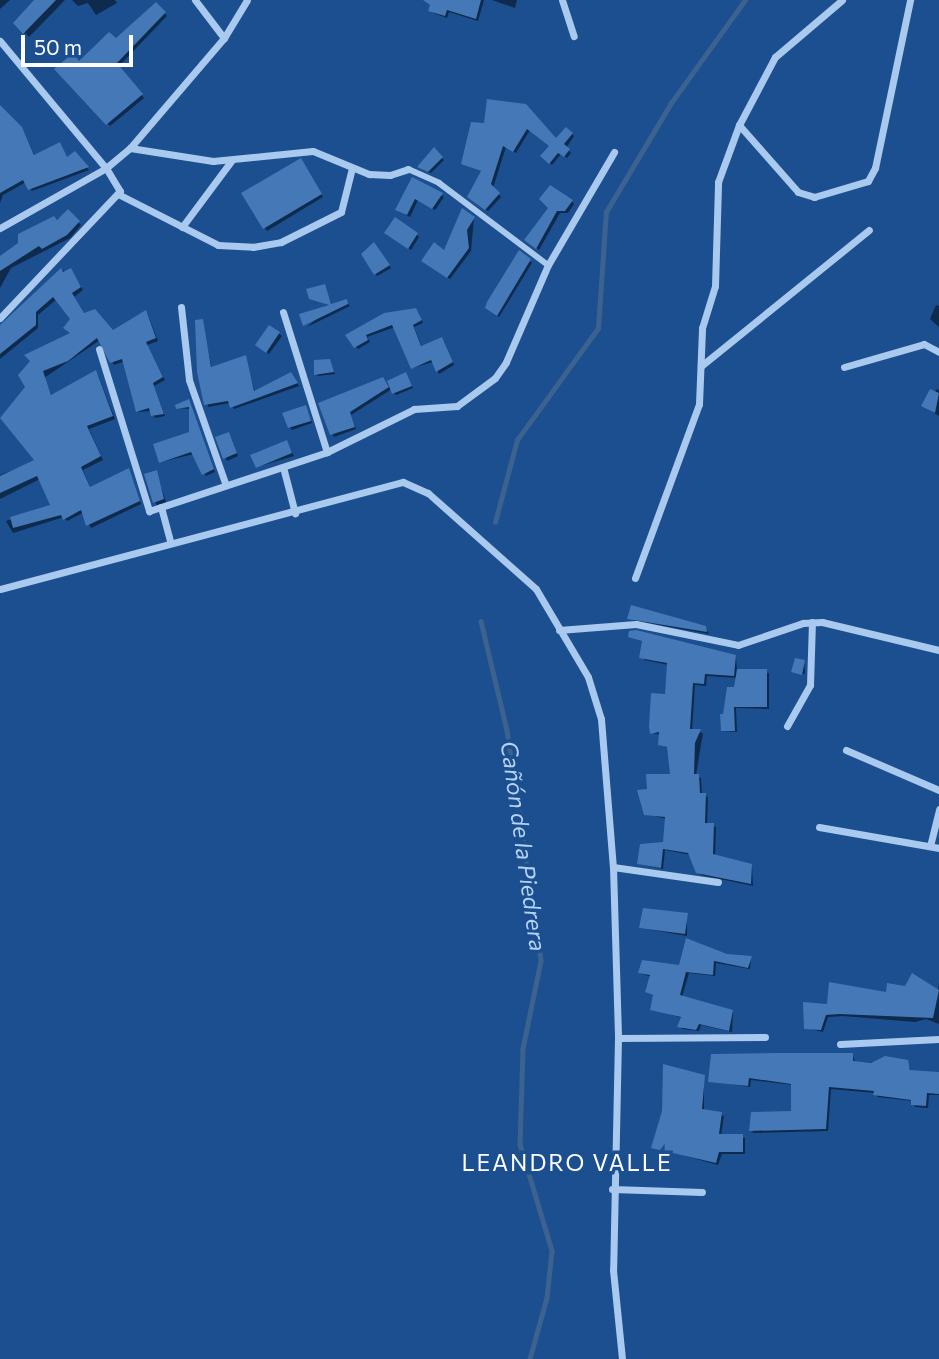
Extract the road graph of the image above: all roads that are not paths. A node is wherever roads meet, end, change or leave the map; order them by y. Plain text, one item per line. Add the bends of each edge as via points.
1 (195, 0) edge
2 (247, 0) edge
3 (562, 0) edge
4 (842, 0) edge
5 (910, 0) edge
6 (574, 36) dead end
7 (224, 38) junction
8 (0, 41) edge
9 (739, 125) junction
10 (130, 148) junction
11 (614, 152) dead end
12 (232, 160) junction
13 (106, 168) junction
14 (352, 168) junction
15 (408, 169) joint
16 (118, 197) junction
17 (182, 227) junction
18 (0, 228) edge
19 (869, 230) dead end
20 (548, 265) junction
21 (180, 307) dead end
22 (283, 312) dead end
23 (0, 318) edge
24 (99, 349) dead end
25 (939, 352) edge
26 (701, 366) junction
27 (844, 366) dead end
28 (327, 452) junction
29 (283, 467) junction
30 (225, 484) junction
31 (161, 507) junction
32 (295, 513) junction
33 (170, 541) junction
34 (635, 578) dead end
35 (0, 589) edge
36 (812, 622) junction
37 (559, 630) junction
38 (939, 650) edge
39 (787, 726) dead end
40 (846, 750) dead end
41 (939, 790) edge
42 (939, 809) edge
43 (819, 827) dead end
44 (935, 847) edge
45 (613, 867) junction
46 (718, 882) dead end
47 (765, 1037) dead end
48 (618, 1038) junction
49 (939, 1039) edge
50 (840, 1044) dead end
51 (612, 1189) junction
52 (702, 1192) dead end
53 (622, 1359) edge

1 - 7 street
2 - 7 street
3 - 6 street
4 - 9 street via 775,57
5 - 9 street via 868,180 814,197 798,192
7 - 10 street
8 - 13 street
9 - 26 street via 718,182 715,286 702,328
10 - 12 street
10 - 13 street
11 - 20 street
12 - 14 street via 292,149 313,151
12 - 17 street
13 - 16 street
13 - 18 street
14 - 15 street via 390,175
14 - 17 street via 341,212 281,242 253,247 218,245
15 - 20 street via 439,183
16 - 17 street
16 - 23 street
19 - 26 street
20 - 28 street via 506,362 484,388 457,406 414,409
21 - 30 street via 189,380
22 - 28 street
24 - 31 street via 149,511
25 - 27 street via 924,344
26 - 34 street via 699,404 689,443
28 - 29 street
29 - 30 street
29 - 32 street
30 - 31 street
31 - 33 street
32 - 33 street
32 - 37 street via 387,483 415,485 527,578
33 - 35 street
36 - 37 street via 738,645 636,624
36 - 38 street
36 - 39 street via 810,685
37 - 45 street via 595,695
40 - 41 street
42 - 44 street
43 - 44 street
45 - 46 street
45 - 48 street
47 - 48 street
48 - 51 street
49 - 50 street
51 - 52 street
51 - 53 street via 613,1270

